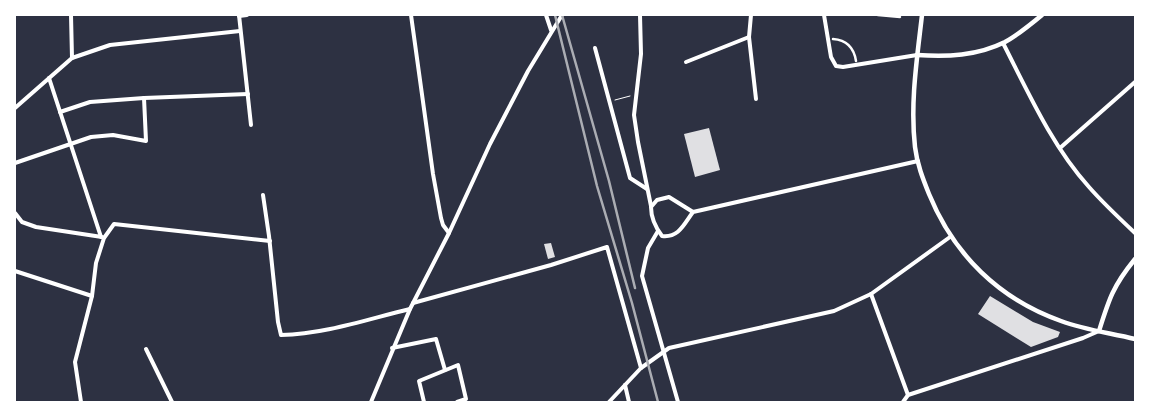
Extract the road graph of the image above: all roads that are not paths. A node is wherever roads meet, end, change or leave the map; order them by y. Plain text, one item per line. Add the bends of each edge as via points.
1 (71, 15) edge
2 (239, 15) edge
3 (247, 15) edge
4 (411, 15) edge
5 (546, 15) edge
6 (562, 15) edge
7 (640, 15) edge
8 (750, 15) edge
9 (824, 15) edge
10 (878, 15) edge
11 (922, 15) edge
12 (1042, 15) edge
13 (900, 17) dead end
14 (551, 30) junction
15 (240, 31) junction
16 (749, 37) junction
17 (833, 39) dead end
18 (1003, 43) junction
19 (595, 48) dead end
20 (917, 55) junction
21 (72, 58) junction
22 (856, 61) dead end
23 (686, 62) dead end
24 (49, 78) junction
25 (1134, 85) edge
26 (248, 94) junction
27 (144, 98) junction
28 (756, 98) dead end
29 (15, 108) edge
30 (60, 112) junction
31 (251, 125) dead end
32 (70, 144) junction
33 (1060, 148) junction
34 (918, 161) junction
35 (15, 163) edge
36 (647, 189) junction
37 (263, 195) dead end
38 (682, 205) junction
39 (651, 207) junction
40 (694, 212) junction
41 (15, 213) edge
42 (688, 219) junction
43 (658, 231) junction
44 (449, 233) junction
45 (1135, 233) edge
46 (662, 236) junction
47 (950, 236) junction
48 (102, 238) junction
49 (270, 241) junction
50 (652, 242) junction
51 (1135, 259) edge
52 (15, 271) edge
53 (871, 294) junction
54 (92, 296) junction
55 (413, 303) junction
56 (410, 309) junction
57 (1098, 331) junction
58 (1135, 339) edge
59 (392, 348) junction
60 (146, 349) dead end
61 (664, 351) junction
62 (641, 368) junction
63 (445, 370) junction
64 (625, 385) junction
65 (908, 396) junction
66 (81, 402) edge
67 (172, 402) edge
68 (371, 402) edge
69 (424, 402) edge
70 (457, 402) edge
71 (608, 402) edge
72 (629, 402) edge
73 (678, 402) edge
74 (902, 402) edge

1 - 21 street
2 - 3 street
2 - 15 street
4 - 44 street via 432,174 443,225
5 - 14 street
6 - 14 street
7 - 36 street via 634,115
8 - 16 street
9 - 20 street via 831,57 839,67
10 - 13 street
11 - 20 street
12 - 18 street
14 - 44 street via 490,144
15 - 21 street via 110,45
15 - 26 street
16 - 23 street
16 - 28 street
17 - 22 street via 847,43
18 - 20 street via 979,52 954,56
18 - 33 street
19 - 36 street via 630,178
20 - 34 street via 913,124
21 - 24 street
24 - 29 street
24 - 30 street
25 - 33 street
26 - 27 street
26 - 31 street
27 - 30 street via 90,102
27 - 32 street via 146,141 113,135 91,137
30 - 32 street
32 - 35 street
32 - 48 street
33 - 45 street via 1088,186
34 - 40 street
34 - 47 street via 933,205
36 - 39 street
37 - 49 street
38 - 39 street via 669,198 657,200
38 - 40 street
38 - 42 street
39 - 43 street
40 - 42 street
41 - 48 street via 22,222 36,228
42 - 46 street via 680,231 669,237
43 - 46 street
43 - 50 street
44 - 55 street
46 - 50 street
47 - 53 street
47 - 57 street via 972,263 1009,294 1048,316
48 - 49 street via 114,224 125,224
48 - 54 street
49 - 56 street via 281,335 331,328
50 - 61 street via 644,260 642,276
51 - 57 street via 1112,291
52 - 54 street
53 - 61 street via 834,311
53 - 65 street
54 - 66 street via 75,362
55 - 56 street
55 - 62 street via 607,247
56 - 59 street
57 - 58 street
57 - 65 street
59 - 63 street via 436,339
59 - 68 street
60 - 67 street
61 - 62 street
61 - 73 street
62 - 64 street
63 - 69 street via 419,381
63 - 70 street via 458,365 466,399
64 - 71 street
64 - 72 street
65 - 74 street

